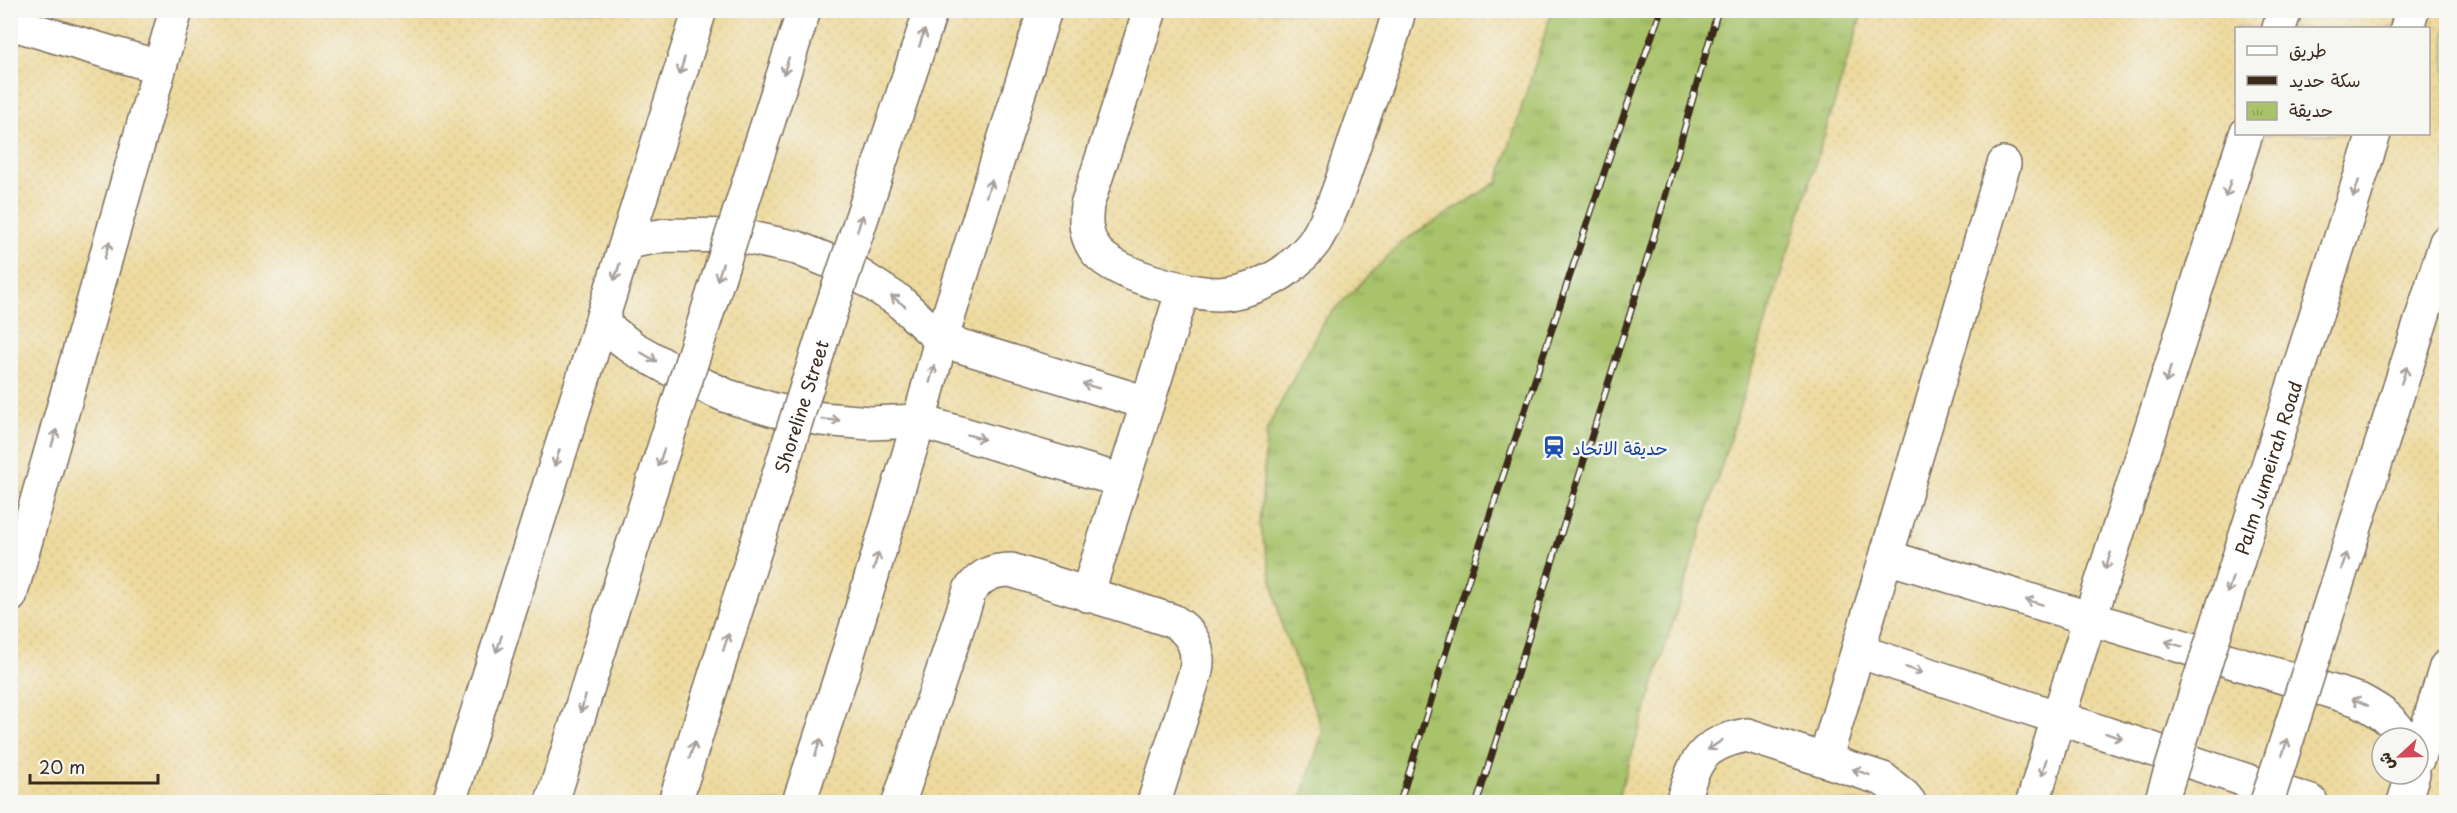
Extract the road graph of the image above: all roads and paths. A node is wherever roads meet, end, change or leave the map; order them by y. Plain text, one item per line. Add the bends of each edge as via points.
1 (176, 10) edge
2 (700, 10) edge
3 (804, 10) edge
4 (931, 10) edge
5 (1045, 10) edge
6 (1150, 10) edge
7 (1399, 10) edge
8 (2285, 10) edge
9 (2412, 10) edge
10 (10, 23) edge
11 (2279, 27) edge
12 (2407, 27) edge
13 (159, 67) junction
14 (2246, 135) edge
15 (2374, 135) edge
16 (2004, 164) dead end
17 (627, 242) junction
18 (2446, 242) edge
19 (1183, 290) junction
20 (601, 323) junction
21 (941, 340) junction
22 (1147, 403) junction
23 (920, 421) junction
24 (42, 479) junction
25 (1123, 481) junction
26 (10, 501) edge
27 (1887, 557) junction
28 (1087, 595) junction
29 (10, 596) edge
30 (2090, 618) junction
31 (1858, 651) junction
32 (2446, 667) edge
33 (2058, 718) junction
34 (2439, 718) edge
35 (2397, 726) edge
36 (2430, 735) edge
37 (1825, 760) junction
38 (2409, 786) edge
39 (449, 802) edge
40 (552, 802) edge
41 (675, 802) edge
42 (799, 802) edge
43 (899, 802) edge
44 (1154, 802) edge
45 (1682, 802) edge
46 (1909, 802) edge
47 (2033, 802) edge
48 (2161, 802) edge
49 (2267, 802) edge
50 (2311, 802) edge
51 (2404, 802) edge

1 - 13 street
2 -> 17 street
3 -> 40 street, bridge
41 -> 4 street, Shoreline Street, bridge
21 -> 5 street
6 - 19 street via 1085,220 1087,236 1105,261
7 - 19 street via 1331,209 1314,243 1288,269 1256,286 1220,294
8 - 11 street
9 - 12 street
10 - 13 street
24 -> 13 street
14 -> 30 street
15 -> 48 street, Palm Jumeirah Road, bridge
16 - 27 street
17 -> 20 street
21 -> 17 street via 899,301 851,270 797,248 741,236 666,235
49 -> 18 street, bridge
19 - 22 street
20 -> 23 street via 633,348 727,396 822,419 870,423
20 -> 39 street
22 -> 21 street
23 -> 21 street
22 - 25 street
23 -> 25 street
42 -> 23 street
24 - 26 street
24 - 29 street
25 - 28 street
30 -> 27 street
27 - 31 street
28 - 43 street via 1011,570 987,573 978,580 970,591
28 - 44 street via 1173,621 1192,636 1196,647 1196,671
30 - 33 street
35 -> 30 street via 2359,700
31 -> 33 street
31 - 37 street
32 - 34 street
33 -> 47 street
33 -> 50 street
34 - 36 street
37 -> 45 street via 1747,735 1723,739 1703,753
46 -> 37 street via 1883,779
38 - 51 street

